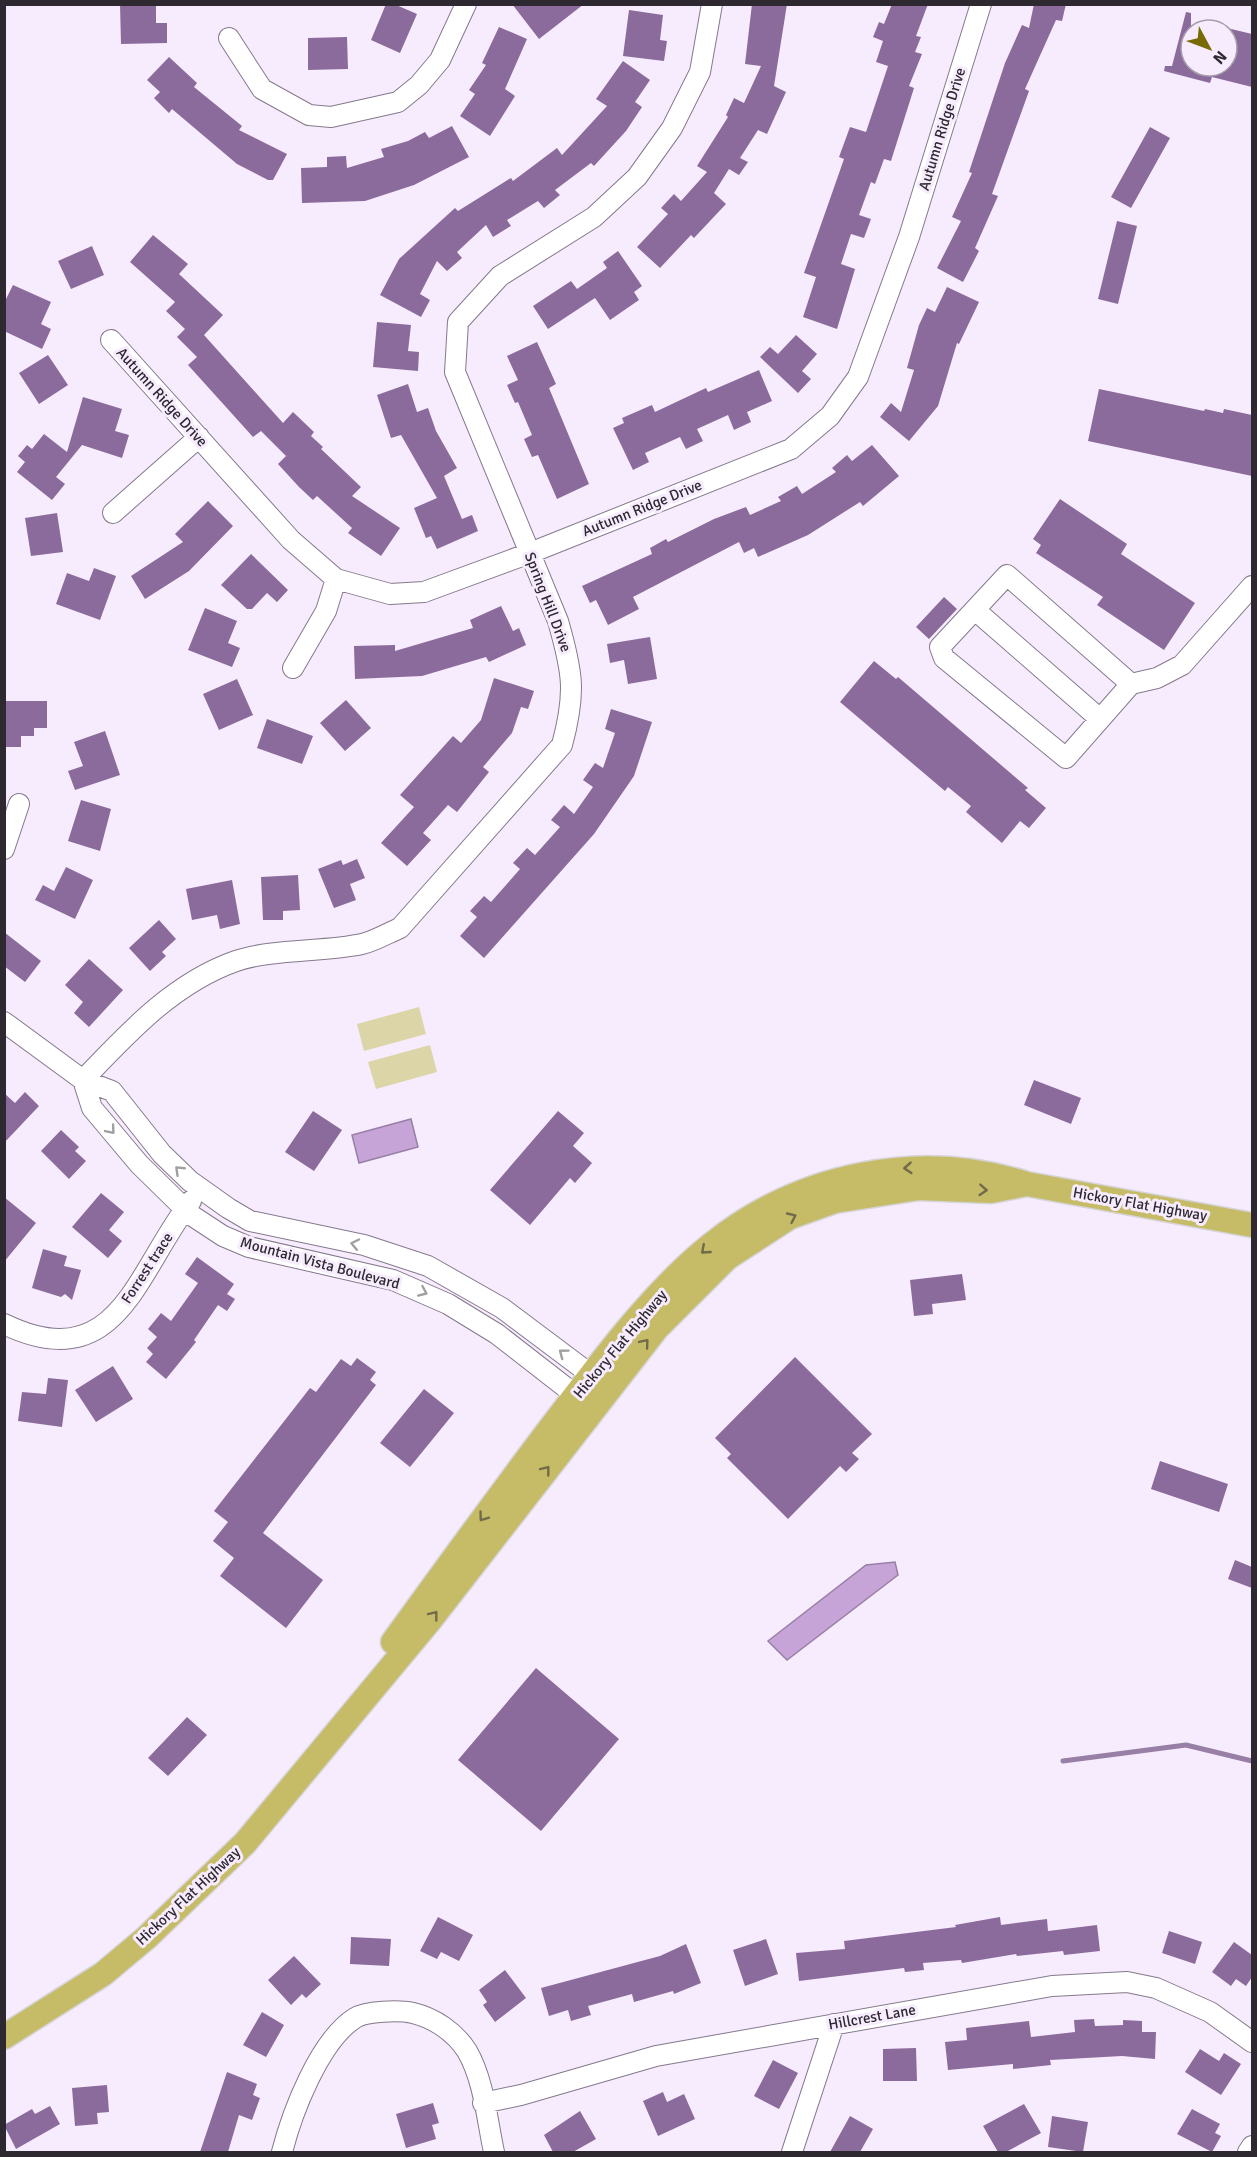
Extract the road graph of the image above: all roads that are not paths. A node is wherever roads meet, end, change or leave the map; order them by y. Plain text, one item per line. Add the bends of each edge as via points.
1 (466, 4) edge
2 (712, 4) edge
3 (981, 4) edge
4 (229, 38) dead end
5 (111, 340) dead end
6 (199, 437) junction
7 (113, 513) dead end
8 (530, 553) junction
9 (336, 579) junction
10 (1252, 586) edge
11 (975, 610) junction
12 (293, 668) dead end
13 (1131, 684) junction
14 (1101, 719) junction
15 (19, 804) dead end
16 (4, 849) edge
17 (4, 1022) edge
18 (83, 1080) junction
19 (201, 1189) junction
20 (185, 1209) junction
21 (1252, 1225) edge
22 (4, 1324) edge
23 (600, 1382) junction
24 (584, 1402) junction
25 (834, 2024) junction
26 (4, 2037) edge
27 (1252, 2042) edge
28 (483, 2103) junction
29 (1252, 2146) edge
30 (282, 2152) edge
31 (494, 2152) edge
32 (792, 2152) edge
33 (1248, 2152) edge

1 - 4 street via 440,60 419,86 398,102 331,117 309,116 262,89
2 - 8 street, Spring Hill Drive via 700,72 672,128 637,177 594,217 500,276 458,322 455,372
3 - 8 street, Autumn Ridge Drive via 909,237 858,377 830,416 791,449
5 - 6 street, Autumn Ridge Drive
6 - 7 street
6 - 9 street, Autumn Ridge Drive via 291,540
8 - 9 street, Autumn Ridge Drive via 424,592 390,594
8 - 18 street, Spring Hill Drive via 570,662 572,706 562,745 400,928 364,944 238,960 205,975 175,993 136,1026
9 - 12 street via 326,611
10 - 13 street via 1182,664 1157,678
11 - 13 street via 1007,575
11 - 14 street
11 - 14 street via 940,647 944,658 1066,758
13 - 14 street
15 - 16 street
17 - 18 street, Mountain Vista Boulevard
19 -> 18 street, Mountain Vista Boulevard via 162,1154 112,1090
18 -> 20 street, Mountain Vista Boulevard via 92,1108 139,1164
19 - 20 street, Forrest trace
23 -> 19 street, Mountain Vista Boulevard via 502,1308 436,1270 364,1245 250,1221
20 - 22 street, Forrest trace via 124,1305 104,1326 78,1339 53,1340
20 -> 24 street, Mountain Vista Boulevard via 223,1236 249,1247 393,1280 448,1304 497,1334
21 - 23 main road, Hickory Flat Highway via 1027,1184 992,1191 891,1190 836,1201 790,1217 749,1242 703,1279
23 - 24 main road, Hickory Flat Highway
24 - 26 main road, Hickory Flat Highway via 432,1619 252,1836 103,1974
25 - 27 street, Hillcrest Lane via 1052,1986 1127,1982 1156,1988 1210,2012
25 - 28 street, Hillcrest Lane via 656,2056
25 - 32 street
28 - 30 street via 466,2051 449,2030 425,2016 398,2010 355,2018 325,2052 306,2083 294,2108
28 - 31 street
29 - 33 street

